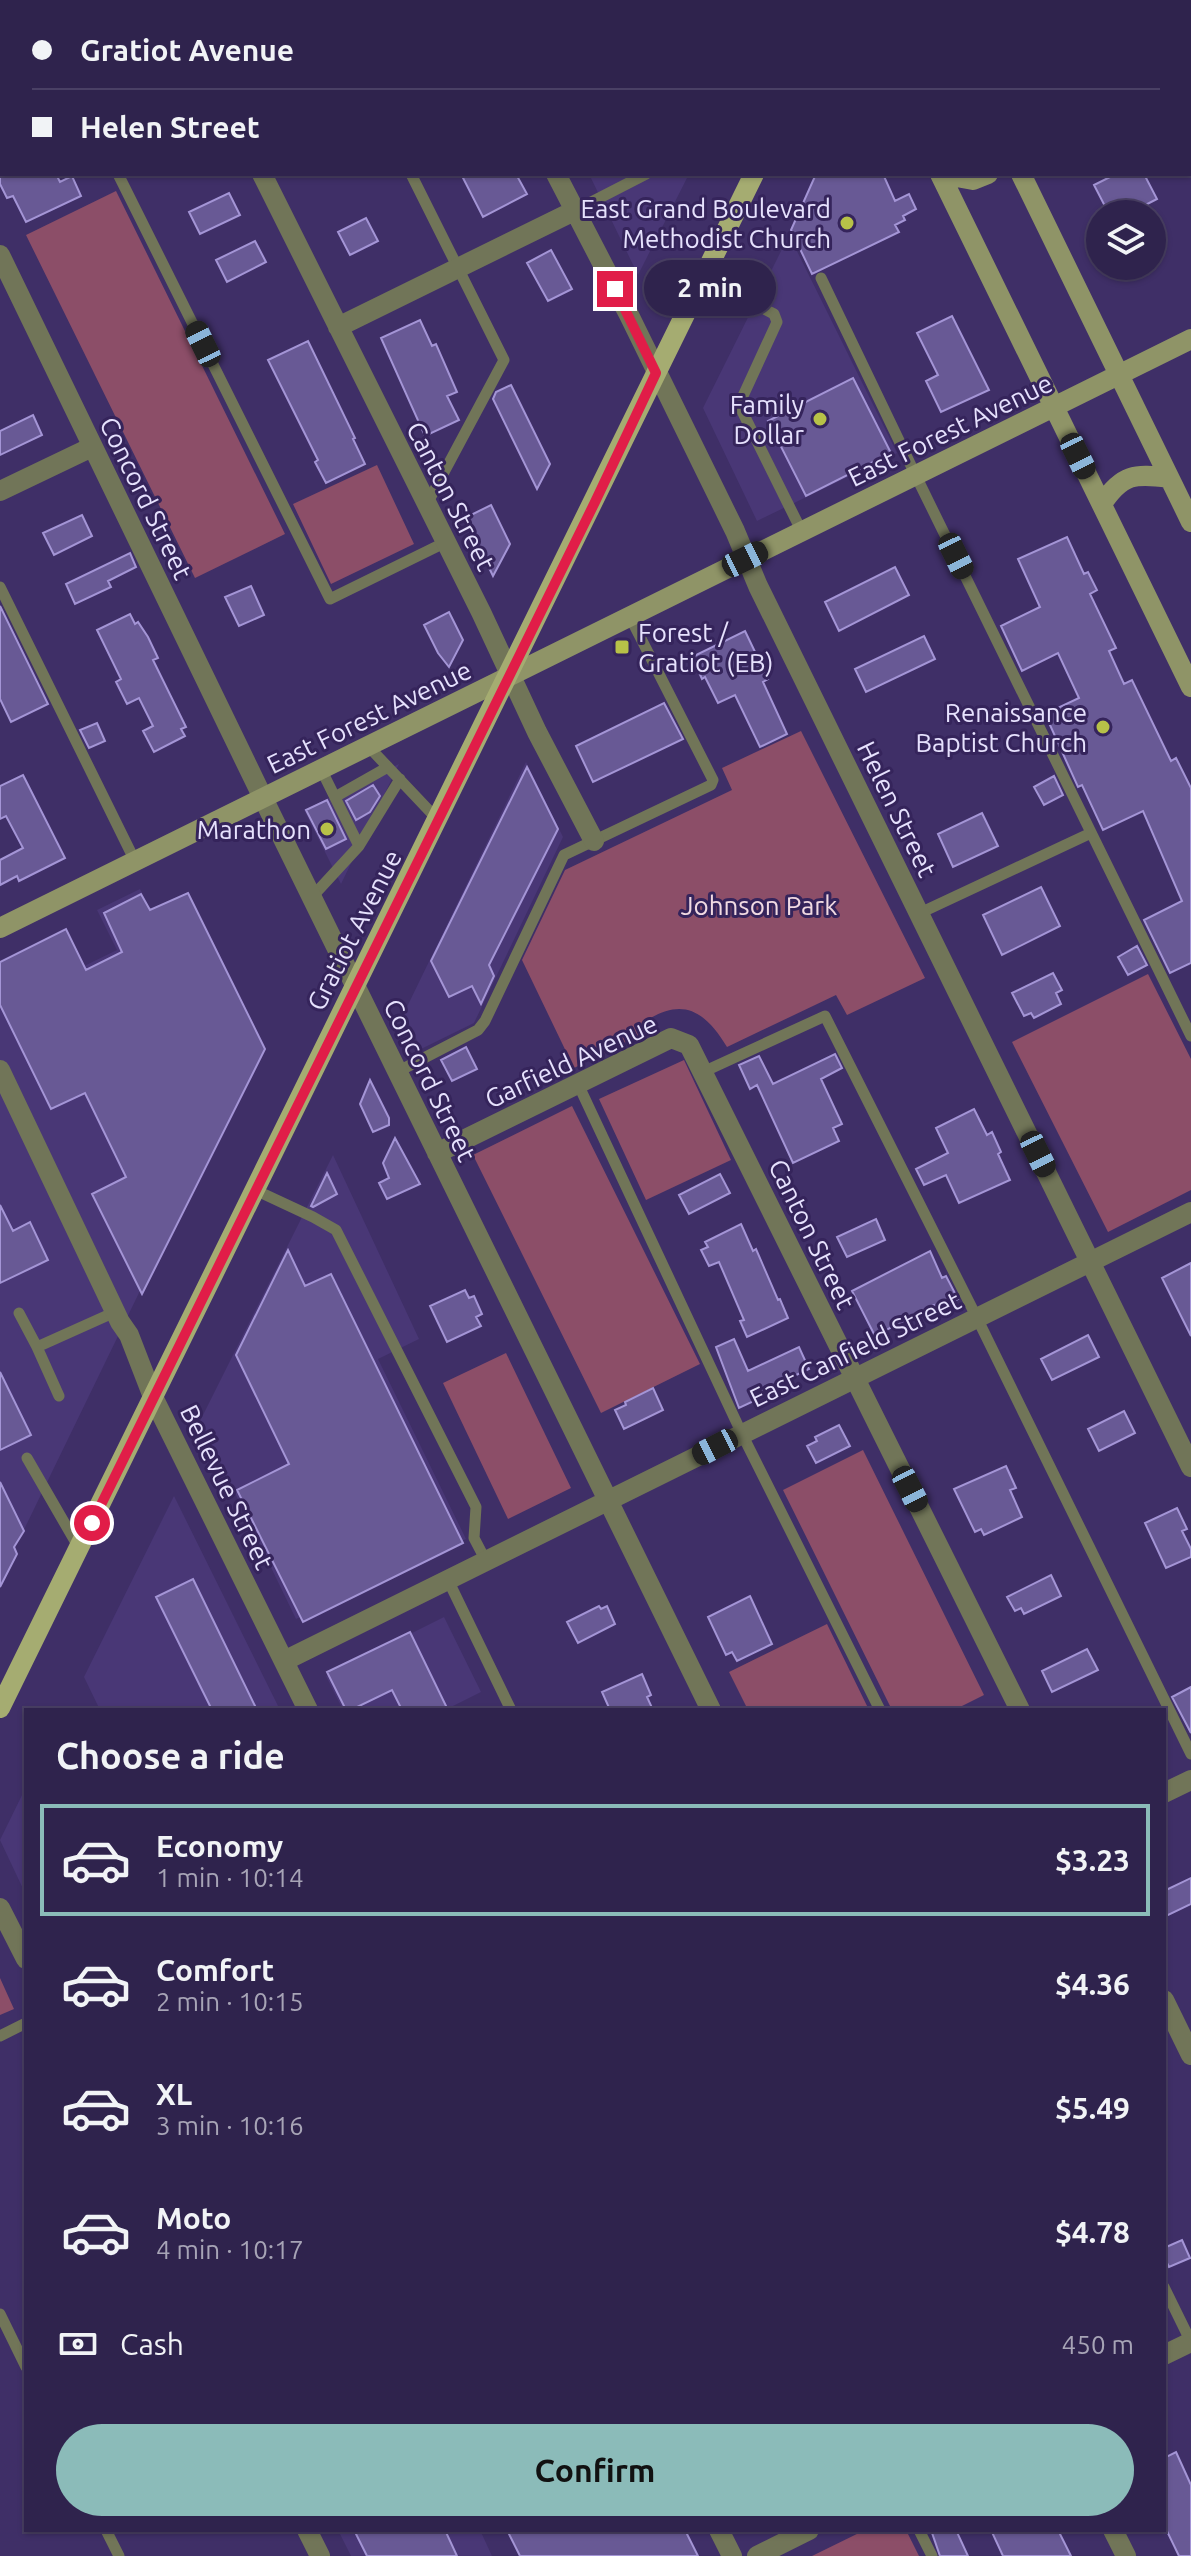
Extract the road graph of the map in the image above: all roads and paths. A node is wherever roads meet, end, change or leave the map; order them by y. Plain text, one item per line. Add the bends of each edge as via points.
1 (119, 176) edge
2 (263, 176) edge
3 (412, 176) edge
4 (557, 176) edge
5 (642, 176) edge
6 (753, 176) edge
7 (941, 176) edge
8 (951, 176) edge
9 (983, 176) edge
10 (1022, 176) edge
11 (574, 211) junction
12 (0, 255) edge
13 (457, 268) junction
14 (703, 278) junction
15 (821, 278) dead end
16 (338, 327) junction
17 (1191, 339) edge
18 (656, 373) junction
19 (1119, 374) junction
20 (1055, 408) junction
21 (92, 447) junction
22 (916, 476) junction
23 (1169, 478) junction
24 (0, 491) edge
25 (1102, 504) junction
26 (427, 505) junction
27 (1191, 522) edge
28 (802, 532) junction
29 (446, 542) junction
30 (745, 559) junction
31 (0, 587) edge
32 (630, 617) junction
33 (509, 676) junction
34 (1191, 687) edge
35 (368, 746) junction
36 (388, 767) junction
37 (321, 769) junction
38 (400, 779) junction
39 (335, 797) junction
40 (263, 798) junction
41 (438, 820) junction
42 (1091, 833) junction
43 (594, 841) junction
44 (359, 846) junction
45 (135, 861) junction
46 (312, 897) junction
47 (920, 913) junction
48 (0, 928) edge
49 (355, 986) junction
50 (1191, 1036) edge
51 (684, 1041) joint
52 (0, 1070) edge
53 (397, 1072) junction
54 (703, 1072) junction
55 (578, 1084) junction
56 (437, 1153) junction
57 (255, 1190) junction
58 (1191, 1212) edge
59 (1090, 1262) junction
60 (115, 1312) junction
61 (19, 1313) dead end
62 (977, 1318) junction
63 (37, 1347) junction
64 (855, 1378) junction
65 (59, 1396) dead end
66 (153, 1397) junction
67 (742, 1434) junction
68 (27, 1458) dead end
69 (1191, 1467) edge
70 (608, 1501) junction
71 (80, 1548) junction
72 (486, 1561) junction
73 (448, 1580) junction
74 (284, 1661) junction
75 (0, 1708) edge
76 (307, 1708) edge
77 (510, 1708) edge
78 (710, 1708) edge
79 (879, 1708) edge
80 (1019, 1708) edge
81 (1191, 1754) edge
82 (1191, 1780) edge
83 (1166, 1792) edge
84 (0, 1908) edge
85 (24, 1955) edge
86 (1166, 2004) edge
87 (24, 2024) edge
88 (0, 2036) edge
89 (1191, 2055) edge
90 (1166, 2291) edge
91 (0, 2314) edge
92 (1191, 2342) edge
93 (1166, 2354) edge
94 (24, 2363) edge
95 (107, 2532) edge
96 (308, 2532) edge
97 (720, 2532) edge
98 (805, 2532) edge
99 (920, 2532) edge
100 (1114, 2532) edge
101 (119, 2556) edge
102 (320, 2556) edge
103 (732, 2556) edge
104 (757, 2556) edge
105 (932, 2556) edge
106 (1126, 2556) edge

1 - 29 lane via 330,599
2 - 16 street, Canton Street
3 - 13 lane
4 - 11 street, Helen Street
5 - 11 lane
6 - 14 main road, Gratiot Avenue
7 - 20 main road
8 - 9 main road
10 - 19 main road
11 - 13 street
11 - 18 street, Helen Street
12 - 21 street, Concord Street
13 - 16 street
13 - 26 lane via 504,360
14 - 18 main road, Gratiot Avenue
14 - 28 lane via 774,314 777,322 743,396 742,411
15 - 22 lane
16 - 26 street, Canton Street
17 - 19 main road, East Forest Avenue
18 - 30 street, Helen Street
18 - 33 main road, Gratiot Avenue
19 - 20 main road, East Forest Avenue
19 - 23 main road
20 - 22 main road, East Forest Avenue
20 - 25 main road
21 - 24 street
21 - 40 street, Concord Street
22 - 28 main road, East Forest Avenue
22 - 42 lane
23 - 25 main road via 1126,478
23 - 27 main road
25 - 34 main road
26 - 29 street, Canton Street
28 - 30 main road, East Forest Avenue
29 - 33 street, Canton Street
30 - 32 main road, East Forest Avenue
30 - 47 street, Helen Street
31 - 45 lane
32 - 33 main road, East Forest Avenue
32 - 43 lane via 713,780
33 - 35 main road, East Forest Avenue
33 - 41 main road, Gratiot Avenue
33 - 43 street, Canton Street
35 - 36 lane
35 - 37 main road, East Forest Avenue
36 - 38 lane
36 - 39 lane
37 - 39 lane
37 - 40 main road, East Forest Avenue
38 - 41 lane
38 - 44 lane
39 - 44 lane
40 - 45 main road, East Forest Avenue
40 - 46 street, Concord Street
41 - 49 main road, Gratiot Avenue
42 - 47 lane
42 - 50 lane
43 - 53 lane via 564,855 478,1030
44 - 46 lane
45 - 48 main road, East Forest Avenue
46 - 49 street, Concord Street
47 - 59 street, Helen Street
49 - 53 street, Concord Street
49 - 57 main road, Gratiot Avenue
51 - 54 street, Canton Street
51 - 55 street, Garfield Avenue via 671,1038
52 - 60 street, Bellevue Street
53 - 56 street, Concord Street
54 - 62 lane via 825,1016
54 - 64 street, Canton Street
55 - 56 street, Garfield Avenue
55 - 67 lane
56 - 70 street, Concord Street
57 - 66 main road, Gratiot Avenue
57 - 72 lane via 336,1230 476,1507 474,1538
58 - 59 street, East Canfield Street
59 - 62 street, East Canfield Street
59 - 69 street, Helen Street
60 - 63 lane
60 - 66 street, Bellevue Street
61 - 63 lane
62 - 64 street, East Canfield Street
62 - 81 lane
63 - 65 lane
64 - 67 street, East Canfield Street
64 - 80 street, Canton Street
66 - 71 main road, Gratiot Avenue
66 - 74 street, Bellevue Street
67 - 70 street, East Canfield Street
67 - 79 lane
68 - 71 lane
70 - 72 street, East Canfield Street
70 - 78 street, Concord Street
71 - 75 main road, Gratiot Avenue
72 - 73 street, East Canfield Street
73 - 74 street, East Canfield Street
73 - 77 lane
74 - 76 street, Bellevue Street
82 - 83 street
84 - 85 street
86 - 89 street
87 - 88 lane
90 - 92 lane
91 - 94 lane
92 - 93 street
95 - 101 lane
96 - 102 street
97 - 103 street
98 - 104 street
99 - 105 lane
100 - 106 street

